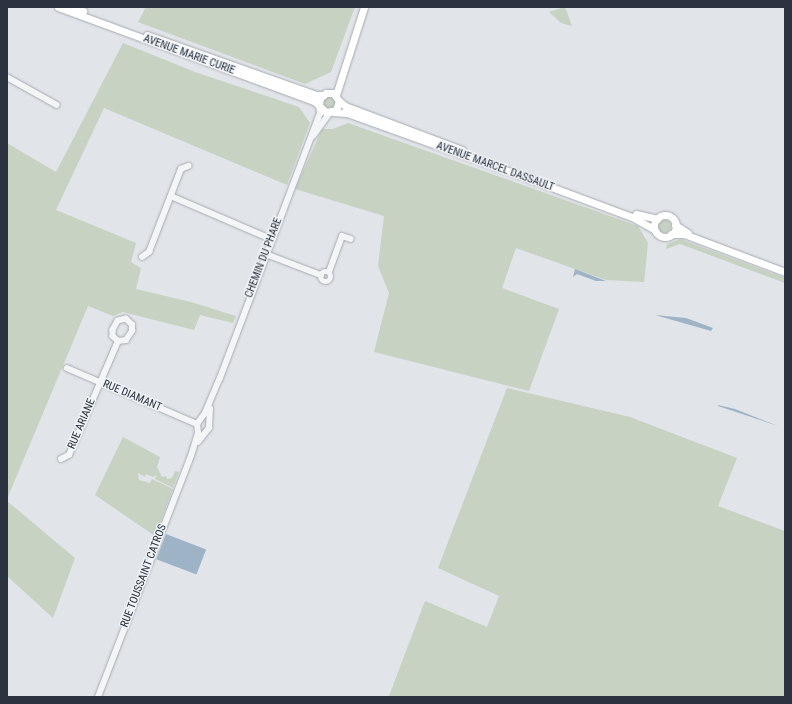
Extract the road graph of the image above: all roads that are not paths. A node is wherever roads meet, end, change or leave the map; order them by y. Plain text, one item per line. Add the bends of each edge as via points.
1 (58, 7) edge
2 (72, 7) edge
3 (360, 7) edge
4 (364, 7) edge
5 (7, 77) edge
6 (325, 94) junction
7 (337, 98) junction
8 (57, 105) dead end
9 (319, 105) junction
10 (332, 112) junction
11 (310, 139) junction
12 (188, 166) dead end
13 (171, 196) junction
14 (657, 219) junction
15 (675, 225) junction
16 (654, 229) junction
17 (671, 234) junction
18 (272, 239) junction
19 (351, 239) dead end
20 (266, 254) junction
21 (142, 257) dead end
22 (785, 268) edge
23 (329, 272) junction
24 (785, 272) edge
25 (321, 275) junction
26 (118, 341) dead end
27 (67, 368) dead end
28 (220, 378) junction
29 (100, 382) junction
30 (208, 422) junction
31 (199, 424) junction
32 (205, 432) junction
33 (191, 456) junction
34 (61, 459) dead end
35 (98, 697) edge

1 - 9 main road, AVENUE MARIE CURIE
2 - 6 main road, AVENUE MARIE CURIE via 316,95
3 - 6 main road
4 - 7 main road
5 - 8 street
6 - 7 main road, AVENUE MARIE CURIE
6 - 9 main road
7 - 10 main road
7 - 14 main road, AVENUE MARCEL DASSAULT via 350,108 466,152
9 - 10 main road, AVENUE MARIE CURIE via 323,111
9 - 11 street, CHEMIN DU PHARE via 320,114
10 - 11 street, CHEMIN DU PHARE
10 - 16 main road, AVENUE MARCEL DASSAULT via 347,113 519,174 632,217
11 - 18 street, CHEMIN DU PHARE
12 - 13 street via 181,170
13 - 18 street
13 - 21 street via 149,252
14 - 15 main road via 667,216
14 - 16 main road
15 - 17 main road
15 - 22 main road via 686,232
16 - 17 main road via 663,236
17 - 24 main road via 684,234
18 - 20 street, CHEMIN DU PHARE
19 - 23 street via 342,236
20 - 25 street
20 - 28 street, CHEMIN DU PHARE
23 - 25 street
23 - 25 street via 332,277 329,281 322,280
26 - 29 street, RUE ARIANE
27 - 29 street, RUE DIAMANT
28 - 30 street, CHEMIN DU PHARE via 208,414
28 - 31 street, CHEMIN DU PHARE
29 - 31 street, RUE DIAMANT
29 - 34 street, RUE ARIANE via 69,455
30 - 31 street
30 - 32 street, CHEMIN DU PHARE via 209,428
31 - 32 street
31 - 33 street, RUE TOUSSAINT CATROS
32 - 33 street, RUE TOUSSAINT CATROS
33 - 35 street, RUE TOUSSAINT CATROS

